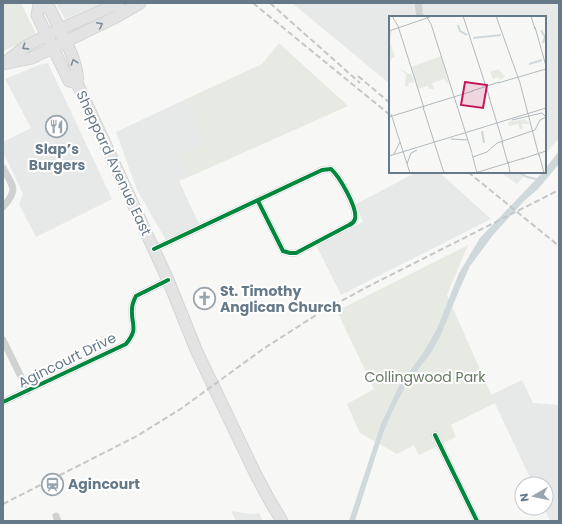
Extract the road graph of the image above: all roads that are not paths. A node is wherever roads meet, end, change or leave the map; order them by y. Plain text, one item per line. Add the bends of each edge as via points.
1 (119, 3) edge
2 (140, 3) edge
3 (418, 3) edge
4 (39, 4) edge
5 (420, 16) edge
6 (60, 29) junction
7 (47, 35) junction
8 (66, 42) junction
9 (53, 48) junction
10 (4, 63) edge
11 (77, 83) junction
12 (3, 168) edge
13 (258, 201) junction
14 (3, 206) edge
15 (154, 249) junction
16 (168, 280) junction
17 (3, 340) edge
18 (28, 391) junction
19 (3, 402) edge
20 (435, 435) dead end
21 (283, 521) edge
22 (477, 521) edge

1 - 6 main road
8 -> 2 main road
3 - 5 street
4 - 6 main road, Sheppard Avenue East via 50,9
4 - 7 main road, Sheppard Avenue East via 37,15
6 - 7 main road
6 - 8 main road, Sheppard Avenue East
7 - 9 main road, Sheppard Avenue East
7 -> 10 main road
8 - 9 main road
11 -> 8 main road, Sheppard Avenue East via 76,67
9 - 10 main road via 32,58
9 - 11 main road, Sheppard Avenue East via 69,82
11 - 15 main road, Sheppard Avenue East
12 - 14 street via 12,185 13,193
13 - 13 street via 283,251 290,254 349,225 356,217 340,178 331,169 322,170
13 - 15 street
15 - 16 main road, Sheppard Avenue East
16 - 18 street, Agincourt Drive via 136,296 131,308 133,335 126,344
16 - 21 main road, Sheppard Avenue East via 198,352 255,473
17 - 18 street
18 - 19 street, Agincourt Drive
20 - 22 street

